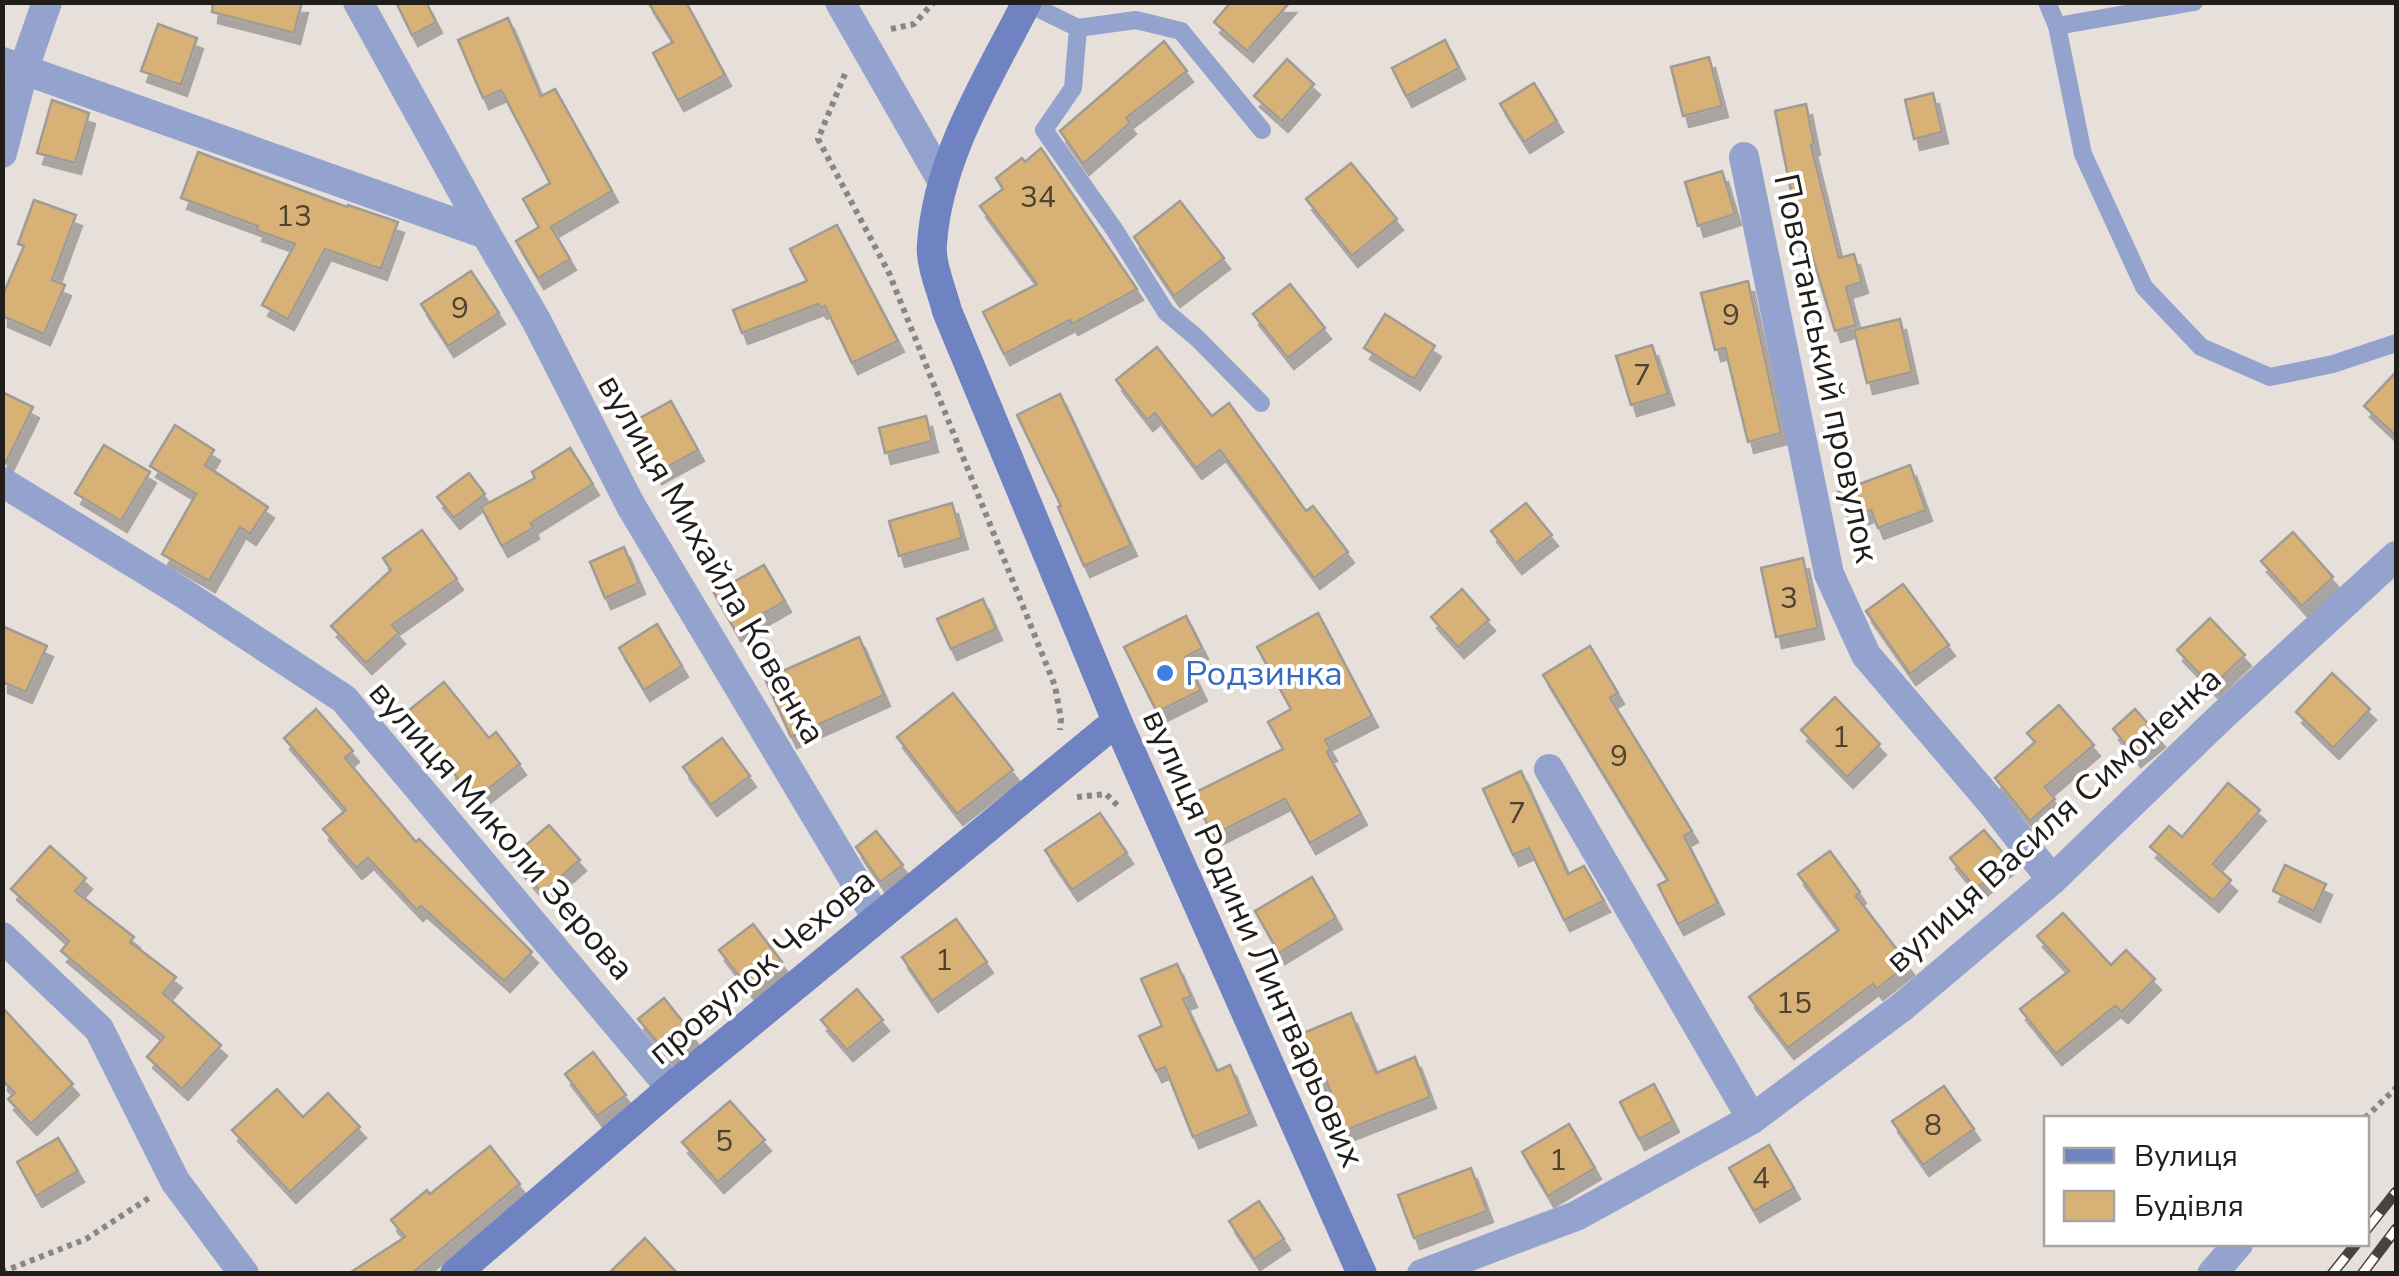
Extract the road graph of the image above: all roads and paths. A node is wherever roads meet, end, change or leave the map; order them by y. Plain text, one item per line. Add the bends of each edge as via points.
1 (47, 2) edge
2 (358, 2) edge
3 (840, 2) edge
4 (2047, 2) edge
5 (2194, 2) edge
6 (1027, 3) edge
7 (2058, 26) junction
8 (1078, 28) junction
9 (13, 65) edge
10 (1262, 130) dead end
11 (826, 152) dead end
12 (2, 153) edge
13 (1744, 157) dead end
14 (942, 182) junction
15 (486, 234) junction
16 (2396, 344) edge
17 (1261, 403) dead end
18 (2, 482) edge
19 (2396, 556) edge
20 (1117, 721) junction
21 (1059, 740) dead end
22 (1549, 769) dead end
23 (1070, 801) dead end
24 (1122, 810) dead end
25 (2052, 880) junction
26 (878, 918) junction
27 (2, 937) edge
28 (671, 1088) junction
29 (2396, 1088) edge
30 (2367, 1116) edge
31 (1752, 1119) junction
32 (175, 1181) junction
33 (2236, 1246) edge
34 (2, 1272) edge
35 (244, 1274) edge
36 (456, 1274) edge
37 (1362, 1274) edge
38 (1422, 1274) edge
39 (2212, 1274) edge

1 - 9 street
2 - 15 street, вулиця Михайла Ковенка
3 - 14 street
4 - 7 lane
5 - 7 lane
6 - 8 lane
6 - 14 main road, вулиця Родини Линтварьових via 965,120
7 - 16 lane via 2091,171 2144,286 2202,347 2270,377
8 - 10 lane via 1136,20 1181,31
8 - 17 lane via 1073,88 1044,130 1166,312
9 - 12 street
9 - 15 street
11 - 21 path via 889,272 1055,686
13 - 25 street, Повстанський провулок via 1829,574 1866,655
14 - 20 main road, вулиця Родини Линтварьових via 931,248 947,311
15 - 26 street, вулиця Михайла Ковенка via 631,506
18 - 28 street, вулиця Миколи Зерова via 344,699
19 - 25 street, вулиця Василя Симоненка
20 - 26 main road, провулок Чехова
20 - 37 main road, вулиця Родини Линтварьових
22 - 31 street
23 - 24 path via 1106,794
25 - 31 street, вулиця Василя Симоненка via 1902,1007
26 - 28 main road, провулок Чехова
27 - 32 street via 99,1029
28 - 36 main road, провулок Чехова
29 - 30 path
31 - 38 street, вулиця Василя Симоненка via 1576,1216
32 - 34 path via 86,1239
32 - 35 street
33 - 39 street

